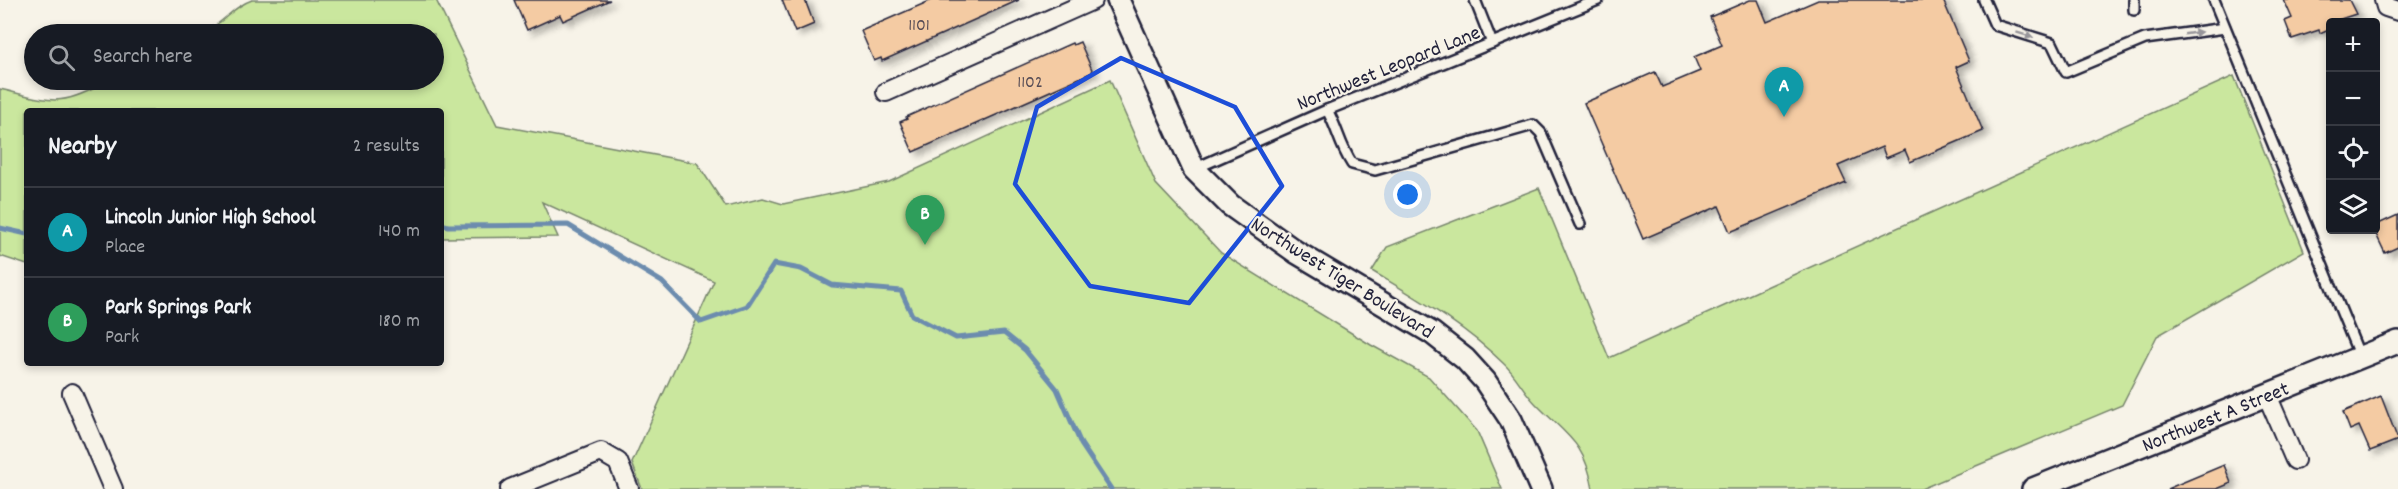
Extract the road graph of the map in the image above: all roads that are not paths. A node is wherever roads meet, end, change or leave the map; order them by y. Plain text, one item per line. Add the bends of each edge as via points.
1 (1093, 0) edge
2 (1118, 0) edge
3 (1475, 0) edge
4 (1984, 0) edge
5 (2133, 0) edge
6 (2214, 0) edge
7 (2384, 0) edge
8 (1592, 1) edge
9 (2134, 10) dead end
10 (2398, 11) edge
11 (2225, 28) junction
12 (1492, 43) junction
13 (886, 92) dead end
14 (1327, 110) junction
15 (1194, 169) junction
16 (1580, 224) dead end
17 (2398, 342) edge
18 (2360, 357) junction
19 (72, 393) dead end
20 (2267, 395) junction
21 (2295, 460) dead end
22 (113, 489) edge
23 (510, 489) edge
24 (629, 489) edge
25 (1540, 489) edge
26 (2033, 489) edge

1 - 13 street
2 - 15 street, Northwest Tiger Boulevard
3 - 12 lane
4 -> 11 lane via 1995,26 2052,43 2066,72 2145,39
5 - 9 lane
6 - 11 lane
7 - 10 street via 2386,7
8 - 12 lane, Northwest Leopard Lane
11 - 18 lane
12 - 14 lane, Northwest Leopard Lane
14 - 15 lane, Northwest Leopard Lane
14 - 16 lane via 1334,121 1339,145 1352,164 1375,170 1533,124 1541,133
15 - 25 street, Northwest Tiger Boulevard via 1230,205 1296,252 1432,333 1465,359 1511,420
17 - 18 street, Northwest A Street
18 - 20 street, Northwest A Street
19 - 22 street
20 - 21 street
20 - 26 street, Northwest A Street
23 - 24 street via 600,453 618,462

